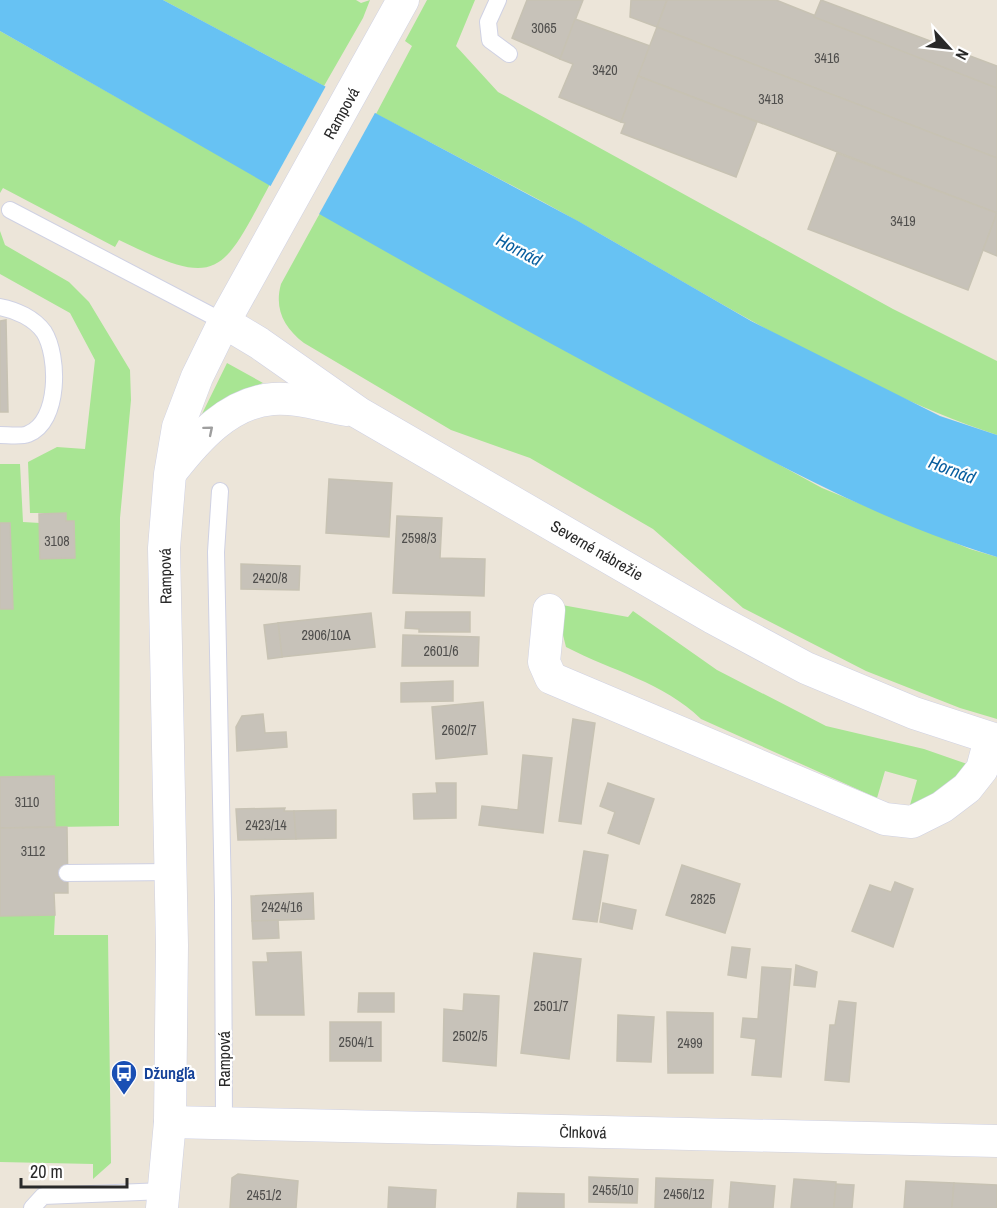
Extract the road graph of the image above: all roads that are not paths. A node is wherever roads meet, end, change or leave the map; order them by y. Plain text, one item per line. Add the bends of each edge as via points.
1 (498, 0) edge
2 (397, 11) edge
3 (508, 54) dead end
4 (10, 210) dead end
5 (0, 307) edge
6 (224, 322) junction
7 (359, 413) junction
8 (0, 435) edge
9 (170, 474) junction
10 (220, 490) dead end
11 (549, 610) dead end
12 (993, 739) edge
13 (172, 872) junction
14 (67, 873) dead end
15 (170, 1122) junction
16 (224, 1124) junction
17 (997, 1141) edge
18 (163, 1199) edge
19 (32, 1208) edge

1 - 3 lane via 488,22 490,40
2 - 6 street, Rampová
4 - 6 lane
5 - 8 lane via 32,320 43,331 52,348 54,382 43,422 28,434
6 - 7 street, Severné nábrežie
6 - 9 street, Rampová via 178,427
9 -> 7 street via 203,434 238,409 258,401 288,400
7 - 12 street, Severné nábrežie via 806,668 914,713
9 - 13 street, Rampová via 164,548
10 - 16 lane, Rampová via 216,552
11 - 12 street, Severné nábrežie via 543,662 551,678 885,819 912,822 942,807 967,788 982,769
13 - 14 lane
13 - 15 street, Rampová
15 - 16 street, Člnková
15 - 18 street, Rampová
16 - 17 street, Člnková
18 - 19 lane via 43,1197

